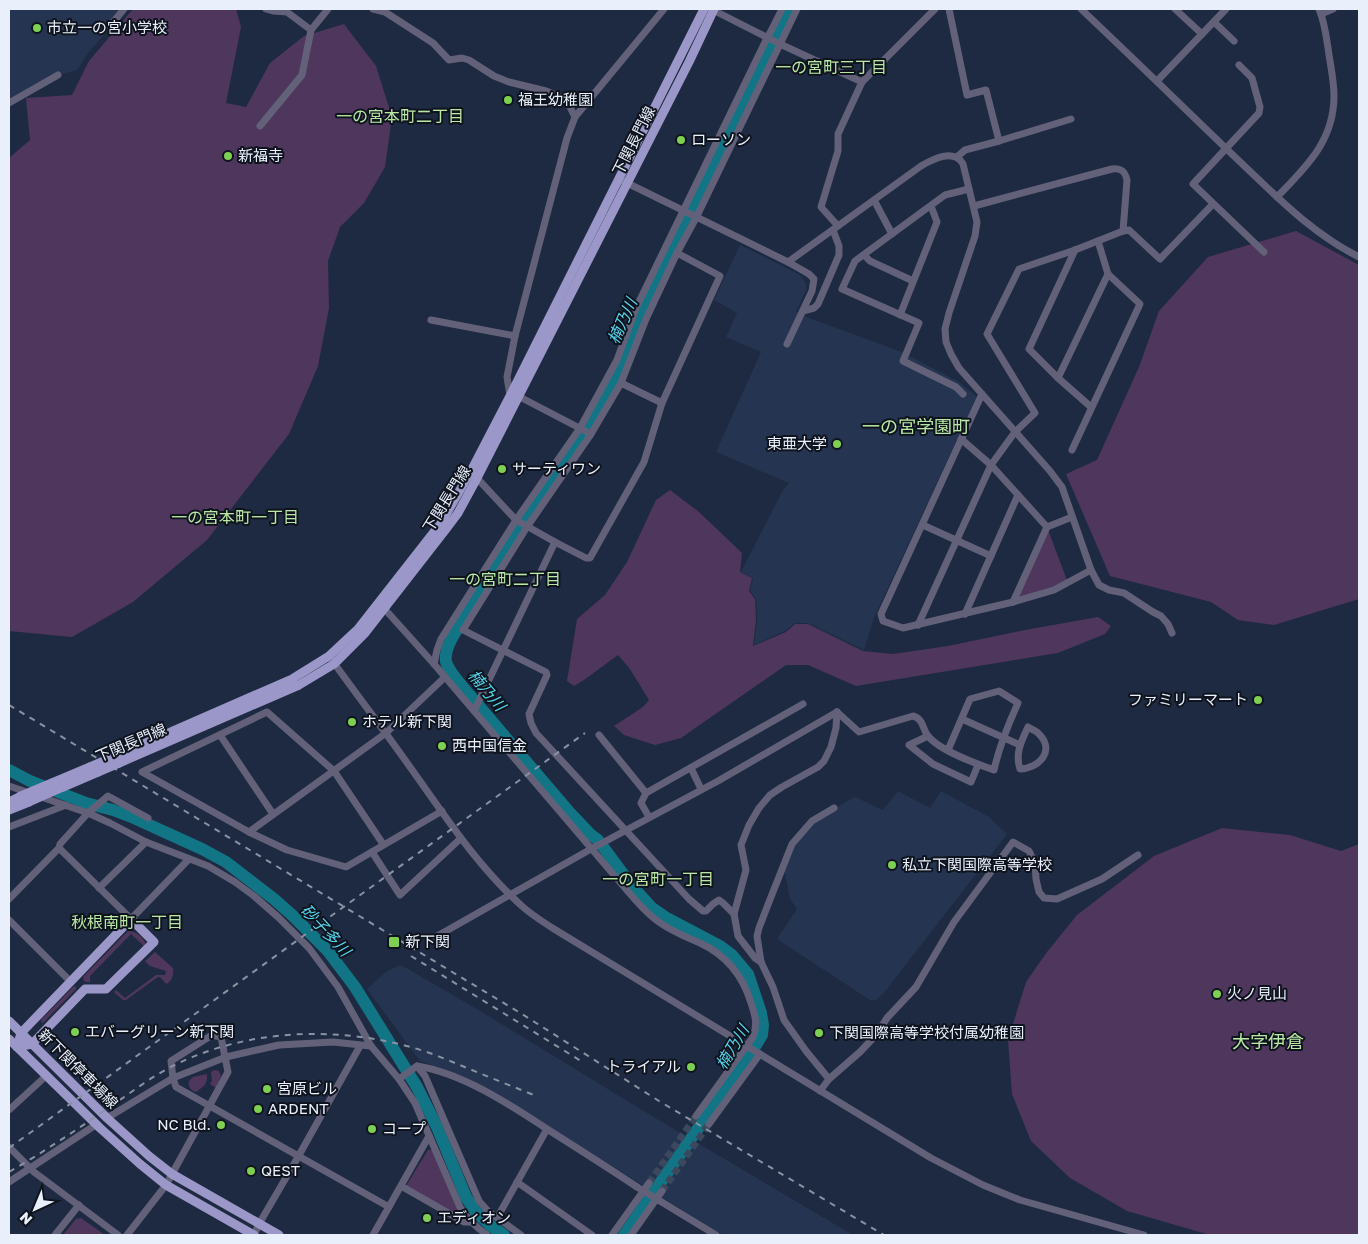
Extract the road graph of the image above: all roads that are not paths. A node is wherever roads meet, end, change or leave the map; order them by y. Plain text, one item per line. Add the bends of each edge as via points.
1 (124, 9) edge
2 (266, 9) edge
3 (328, 9) edge
4 (373, 9) edge
5 (664, 9) edge
6 (711, 9) edge
7 (782, 9) edge
8 (797, 9) edge
9 (935, 9) edge
10 (949, 9) edge
11 (1081, 9) edge
12 (1175, 9) edge
13 (1226, 9) edge
14 (1333, 9) edge
15 (387, 11) edge
16 (1320, 11) edge
17 (1214, 22) junction
18 (110, 26) dead end
19 (311, 30) junction
20 (1202, 34) junction
21 (768, 38) junction
22 (1234, 41) dead end
23 (778, 44) junction
24 (1239, 65) dead end
25 (58, 74) dead end
26 (1157, 81) junction
27 (862, 82) junction
28 (9, 103) edge
29 (575, 117) junction
30 (1071, 119) dead end
31 (260, 126) dead end
32 (999, 141) junction
33 (1226, 148) junction
34 (958, 157) junction
35 (623, 181) junction
36 (969, 189) junction
37 (1277, 197) junction
38 (874, 200) junction
39 (1213, 204) junction
40 (931, 206) junction
41 (974, 206) junction
42 (684, 210) junction
43 (695, 216) junction
44 (835, 228) junction
45 (1123, 231) junction
46 (892, 234) junction
47 (1098, 241) junction
48 (1074, 250) junction
49 (1264, 252) dead end
50 (677, 253) junction
51 (864, 255) junction
52 (1359, 257) edge
53 (788, 262) junction
54 (1108, 274) junction
55 (913, 281) junction
56 (802, 311) junction
57 (900, 314) junction
58 (431, 320) dead end
59 (515, 336) junction
60 (787, 344) dead end
61 (1058, 378) junction
62 (621, 383) junction
63 (963, 394) dead end
64 (982, 394) junction
65 (513, 395) junction
66 (662, 403) junction
67 (1091, 407) junction
68 (580, 428) junction
69 (1015, 432) junction
70 (591, 434) junction
71 (961, 439) junction
72 (1072, 450) dead end
73 (992, 465) junction
74 (474, 475) junction
75 (1018, 495) junction
76 (1072, 517) junction
77 (516, 520) junction
78 (924, 526) dead end
79 (527, 527) junction
80 (1047, 527) junction
81 (957, 541) junction
82 (554, 542) junction
83 (991, 556) junction
84 (1091, 570) junction
85 (1013, 602) junction
86 (381, 606) junction
87 (965, 614) junction
88 (918, 625) junction
89 (1172, 633) dead end
90 (503, 651) junction
91 (332, 660) junction
92 (434, 664) junction
93 (445, 677) junction
94 (803, 704) dead end
95 (474, 711) junction
96 (837, 712) junction
97 (962, 719) junction
98 (386, 733) junction
99 (599, 735) dead end
100 (220, 736) junction
101 (928, 736) junction
102 (1003, 738) junction
103 (1020, 745) junction
104 (948, 750) junction
105 (978, 765) junction
106 (691, 768) junction
107 (94, 770) junction
108 (334, 771) junction
109 (9, 786) edge
110 (701, 789) junction
111 (646, 793) junction
112 (25, 799) junction
113 (9, 802) edge
114 (66, 805) junction
115 (834, 808) dead end
116 (9, 810) edge
117 (442, 811) junction
118 (90, 812) junction
119 (273, 814) junction
120 (148, 818) dead end
121 (650, 818) junction
122 (9, 827) edge
123 (626, 831) junction
124 (249, 832) junction
125 (460, 838) junction
126 (146, 842) junction
127 (383, 844) junction
128 (59, 848) junction
129 (591, 848) junction
130 (372, 852) junction
131 (1138, 855) dead end
132 (189, 859) junction
133 (99, 888) junction
134 (510, 895) junction
135 (9, 899) edge
136 (734, 914) junction
137 (131, 919) junction
138 (9, 920) edge
139 (432, 939) dead end
140 (761, 962) junction
141 (73, 980) junction
142 (85, 989) junction
143 (9, 1021) edge
144 (21, 1033) junction
145 (9, 1039) edge
146 (32, 1044) junction
147 (746, 1045) junction
148 (360, 1046) junction
149 (371, 1046) junction
150 (17, 1047) junction
151 (760, 1054) junction
152 (226, 1057) junction
153 (415, 1067) junction
154 (46, 1076) junction
155 (173, 1078) junction
156 (400, 1078) junction
157 (829, 1079) junction
158 (820, 1091) junction
159 (210, 1106) junction
160 (9, 1110) edge
161 (696, 1116) tunnel mouth
162 (107, 1118) junction
163 (97, 1124) junction
164 (708, 1124) tunnel mouth
165 (547, 1129) junction
166 (429, 1136) junction
167 (9, 1147) edge
168 (298, 1156) junction
169 (31, 1168) junction
170 (172, 1174) junction
171 (9, 1182) edge
172 (517, 1182) junction
173 (650, 1183) tunnel mouth
174 (166, 1185) junction
175 (401, 1186) junction
176 (662, 1191) tunnel mouth
177 (79, 1205) junction
178 (389, 1207) junction
179 (497, 1218) junction
180 (471, 1222) junction
181 (259, 1224) junction
182 (56, 1235) edge
183 (118, 1235) edge
184 (127, 1235) edge
185 (254, 1235) edge
186 (279, 1235) edge
187 (373, 1235) edge
188 (487, 1235) edge
189 (521, 1235) edge
190 (592, 1235) edge
191 (612, 1235) edge
192 (631, 1235) edge
193 (716, 1235) edge
194 (1144, 1235) edge

1 - 18 street
2 - 19 street via 287,12
3 - 19 street
4 - 15 street
5 - 29 street
6 - 21 street
6 - 35 main road, 下関長門線
7 - 21 street
8 - 23 street
9 - 27 street
10 - 32 street via 967,95 986,90
11 - 26 street
12 - 20 street
13 - 17 street
14 - 16 street
15 - 29 street via 433,43 449,60 469,60 494,76 566,99
16 - 37 street via 1333,81 1330,125 1317,152
17 - 20 street
17 - 22 street
19 - 31 street via 302,75
20 - 26 street
21 - 23 street
21 - 42 street
23 - 27 street
23 - 43 street
24 - 33 street via 1252,78 1260,113
25 - 28 street
26 - 33 street
27 - 44 street via 838,134 838,151 821,207
29 - 59 street
30 - 32 street
32 - 34 street via 965,150
33 - 37 street
33 - 39 street via 1193,184
34 - 36 street
34 - 38 street via 949,155 926,163
35 - 42 street
35 - 65 main road, 下関長門線
36 - 40 street via 945,195
36 - 41 street
37 - 52 street via 1312,228
38 - 44 street
38 - 46 street
39 - 45 street via 1160,259 1129,230
39 - 49 street
40 - 46 street
40 - 55 street via 937,222
41 - 45 street via 1118,169 1123,170 1127,180
41 - 64 street via 978,222 945,329 946,342 955,361
42 - 43 street
42 - 68 street via 636,308 617,360
43 - 50 street
43 - 53 street
44 - 53 street
44 - 56 street via 840,255 818,304
45 - 47 street
46 - 51 street
47 - 48 street
47 - 54 street
48 - 61 street via 1029,349
48 - 69 street via 1019,269 988,334 1035,413
50 - 62 street
50 - 66 street via 720,276
51 - 55 street
51 - 57 street via 855,261 842,289
53 - 56 street via 814,279
54 - 61 street
54 - 67 street via 1140,304
55 - 57 street
56 - 60 street
57 - 63 street via 919,323 903,361 956,387
58 - 59 street
59 - 65 street via 507,376
61 - 67 street
62 - 66 street
62 - 70 street
64 - 69 street
64 - 71 street
65 - 68 street
65 - 74 main road, 下関長門線
66 - 82 street via 644,462 590,558
67 - 72 street
68 - 70 street
68 - 77 street
69 - 73 street
69 - 76 street via 1062,487
70 - 79 street
71 - 73 street
71 - 88 street via 880,614 883,621 903,628
73 - 75 street
73 - 81 street
74 - 77 street
74 - 86 main road, 下関長門線
75 - 80 street
75 - 83 street
76 - 80 street
76 - 84 street
77 - 79 street
77 - 92 street via 441,639
78 - 81 street
79 - 82 street
79 - 90 street via 462,630
80 - 85 street
81 - 83 street
81 - 88 street
82 - 90 street
83 - 87 street
84 - 85 street via 1054,590
84 - 89 street via 1100,585 1124,593 1153,612 1168,624
85 - 87 street
86 - 91 main road, 下関長門線
86 - 92 street
87 - 88 street
90 - 95 street
90 - 123 street via 546,672 529,714 531,723
91 - 98 street
91 - 107 main road, 下関長門線, bridge
92 - 93 street
93 - 95 street
93 - 98 street
94 - 106 street
95 - 129 street
96 - 101 street via 859,732 918,717
96 - 110 street
96 - 136 street via 836,728 824,762 770,796 749,825 741,845 746,870
97 - 102 street
97 - 102 street via 970,699 999,691 1018,703
97 - 104 street
98 - 108 street
98 - 117 street
99 - 111 street
100 - 108 street via 268,712
100 - 119 street
100 - 124 street via 142,772
101 - 104 street
101 - 105 street via 909,745 932,764 971,782
102 - 103 street
102 - 105 street via 994,770
103 - 103 street via 1017,760 1020,769 1038,764 1045,754 1045,744 1038,733 1028,728
104 - 105 street
106 - 110 street
106 - 111 street
107 - 112 main road, 下関長門線, bridge via 63,787
107 - 112 main road, 下関長門線, bridge via 52,783
108 - 119 street
108 - 127 street
109 - 114 street
110 - 121 street
111 - 121 street via 641,803
112 - 113 main road, 下関長門線
112 - 116 main road, 下関長門線
114 - 118 street
114 - 122 street
115 - 140 street via 812,821 792,844 759,928
117 - 125 street
117 - 127 street
118 - 120 street via 108,796
118 - 126 street
118 - 128 street
119 - 124 street
121 - 123 street
123 - 129 street
123 - 136 street via 703,912 719,900
124 - 130 street via 287,850 346,867
125 - 130 street via 400,895
125 - 134 street
126 - 132 street
126 - 133 street
127 - 130 street
128 - 133 street
128 - 135 street
129 - 134 street
129 - 147 street via 653,917 729,962 746,988 756,1021 756,1030
131 - 157 street via 1102,879 1057,900 1044,898 1039,892 1035,863 1029,851 1013,842 954,922 916,988 860,1052
132 - 137 street
132 - 149 street via 217,871 254,896 309,948 338,987
133 - 137 street
134 - 139 street
134 - 147 street via 554,929
136 - 140 street via 738,936
137 - 141 main road
137 - 142 main road via 154,942 106,990
138 - 141 street
140 - 157 street via 784,1020
141 - 142 main road
141 - 144 main road
142 - 146 main road
143 - 144 main road
144 - 146 main road, 新下関停車場線
144 - 150 main road, 新下関停車場線
145 - 150 main road
146 - 150 main road
146 - 162 main road, 新下関停車場線
147 - 151 street
147 - 161 street
148 - 149 street
148 - 152 street via 333,1042 279,1045
148 - 168 street
149 - 156 street
150 - 154 main road, 新下関停車場線
151 - 158 street
151 - 164 street
152 - 155 street
152 - 155 street via 221,1037 212,1035 171,1061
152 - 159 street via 228,1072
153 - 156 street
153 - 165 street via 429,1068 458,1078 498,1097
153 - 179 street via 425,1076 479,1201
154 - 160 street
154 - 163 main road, 新下関停車場線
155 - 159 street via 176,1087
155 - 162 street
156 - 166 street via 415,1102
157 - 158 street
158 - 194 street via 931,1158 983,1185 1020,1200
159 - 168 street
159 - 170 street
162 - 170 main road, 新下関停車場線
163 - 169 street
163 - 174 main road, 新下関停車場線
165 - 172 street
165 - 193 street, bridge
166 - 175 street
166 - 180 street via 460,1207
167 - 169 street
168 - 178 street
168 - 181 street
169 - 171 street
169 - 177 street
170 - 174 street
170 - 181 main road, 新下関停車場線
172 - 179 street
172 - 190 street
173 - 191 street
174 - 184 street
174 - 185 main road, 新下関停車場線
175 - 178 street
175 - 180 street via 464,1222
176 - 192 street
177 - 182 street
177 - 183 street
178 - 187 street
179 - 189 street
180 - 188 street
181 - 185 street
181 - 186 main road, 新下関停車場線

